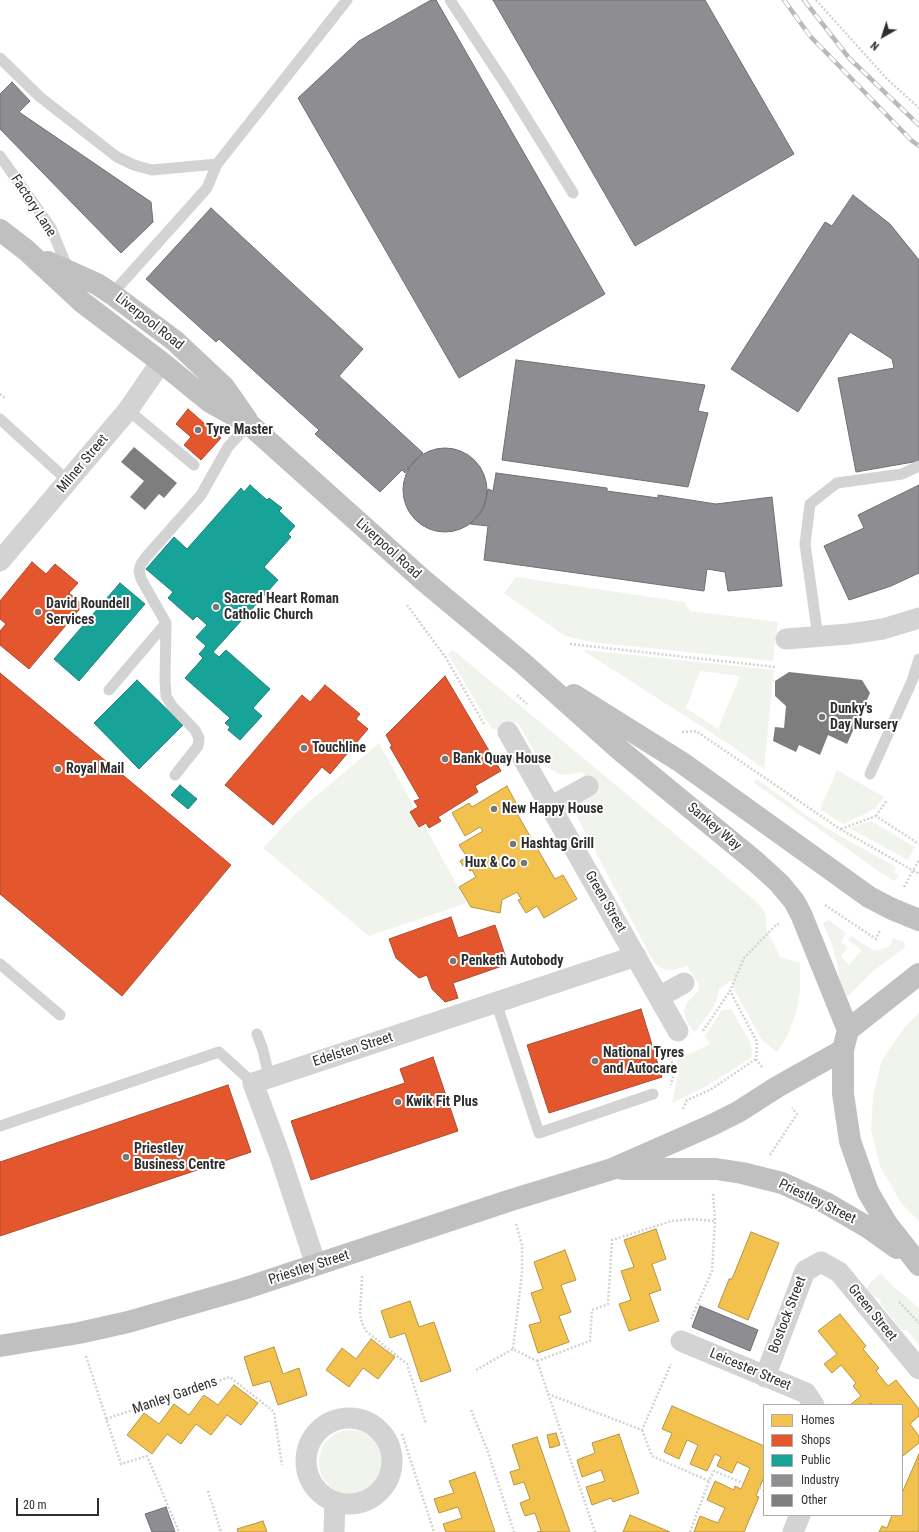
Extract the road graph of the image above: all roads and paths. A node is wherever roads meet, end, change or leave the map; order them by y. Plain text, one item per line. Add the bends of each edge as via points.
1 (348, 0) edge
2 (450, 0) edge
3 (816, 0) edge
4 (0, 58) edge
5 (919, 108) edge
6 (0, 156) edge
7 (217, 164) junction
8 (573, 193) dead end
9 (0, 230) edge
10 (26, 250) junction
11 (70, 273) junction
12 (112, 294) junction
13 (82, 302) junction
14 (162, 362) junction
15 (128, 410) junction
16 (0, 419) edge
17 (249, 424) junction
18 (194, 465) dead end
19 (919, 466) edge
20 (68, 482) junction
21 (0, 562) edge
22 (438, 592) joint
23 (407, 605) dead end
24 (919, 618) edge
25 (166, 623) junction
26 (818, 637) junction
27 (786, 639) dead end
28 (570, 644) dead end
29 (919, 659) edge
30 (525, 665) junction
31 (775, 667) dead end
32 (109, 690) dead end
33 (517, 695) dead end
34 (528, 704) dead end
35 (696, 731) dead end
36 (508, 732) joint
37 (870, 774) dead end
38 (175, 775) dead end
39 (588, 786) dead end
40 (887, 800) dead end
41 (550, 807) junction
42 (876, 816) junction
43 (840, 829) junction
44 (919, 844) edge
45 (919, 860) edge
46 (913, 871) junction
47 (919, 874) edge
48 (919, 920) edge
49 (776, 925) dead end
50 (636, 956) junction
51 (0, 964) edge
52 (919, 974) edge
53 (684, 983) dead end
54 (730, 991) junction
55 (659, 997) junction
56 (496, 1002) junction
57 (717, 1009) dead end
58 (60, 1015) dead end
59 (678, 1031) dead end
60 (257, 1034) dead end
61 (846, 1040) junction
62 (756, 1059) junction
63 (261, 1080) junction
64 (777, 1087) junction
65 (654, 1094) dead end
66 (687, 1100) dead end
67 (0, 1126) edge
68 (612, 1169) junction
69 (763, 1179) junction
70 (712, 1188) dead end
71 (715, 1221) junction
72 (516, 1224) dead end
73 (821, 1262) joint
74 (917, 1263) edge
75 (316, 1265) junction
76 (362, 1276) dead end
77 (79, 1333) junction
78 (681, 1341) junction
79 (0, 1346) edge
80 (513, 1349) junction
81 (537, 1361) junction
82 (919, 1369) edge
83 (476, 1370) dead end
84 (765, 1377) junction
85 (548, 1394) junction
86 (813, 1404) edge
87 (471, 1410) dead end
88 (106, 1419) junction
89 (426, 1424) dead end
90 (642, 1430) junction
91 (402, 1434) dead end
92 (282, 1465) dead end
93 (710, 1481) junction
94 (743, 1483) dead end
95 (759, 1488) dead end
96 (763, 1490) edge
97 (208, 1491) dead end
98 (335, 1502) junction
99 (800, 1516) edge
100 (179, 1532) edge
101 (221, 1532) edge
102 (334, 1532) edge
103 (434, 1532) edge
104 (514, 1532) edge
105 (595, 1532) edge
106 (690, 1532) edge
107 (793, 1532) edge

1 - 7 lane
2 - 8 lane
3 - 5 path via 887,79
4 - 7 lane via 40,97 117,157 134,166 152,170
6 - 11 lane, Factory Lane via 51,228
7 - 12 lane via 207,188
9 - 10 highway, Liverpool Road
10 - 11 highway, Liverpool Road
10 - 13 highway, Liverpool Road
11 - 12 highway, Liverpool Road via 97,284
11 - 13 lane, Factory Lane
12 - 17 highway, Liverpool Road via 175,341 224,387
13 - 14 highway, Liverpool Road
14 - 15 street, Milner Street
14 - 17 highway, Liverpool Road via 210,402
15 - 18 lane
15 - 20 street, Milner Street
16 - 20 lane
17 - 22 highway, Liverpool Road
17 - 25 lane via 228,447 201,494 141,564 141,579
19 - 26 lane via 902,474 837,483 810,504 805,544
20 - 21 street, Milner Street
22 - 30 highway, Sankey Way
23 - 36 path via 446,658 494,740
24 - 26 street via 884,629
25 - 32 lane
25 - 38 lane via 166,696 199,738 198,746
26 - 27 street
28 - 31 path
29 - 37 lane via 912,681
30 - 48 highway, Sankey Way via 681,762 869,897
30 - 61 highway, Sankey Way via 620,750 756,862 794,901 801,914
33 - 34 path
35 - 43 path
36 - 41 street, Green Street
39 - 41 street
40 - 42 path
41 - 50 street, Green Street
42 - 43 path
42 - 44 path
43 - 46 path
45 - 46 path
46 - 47 path
49 - 54 path via 744,958
50 - 55 street, Green Street
50 - 56 street, Edelsten Street
51 - 58 lane
52 - 61 highway, Priestley Street
53 - 55 street
54 - 57 path
54 - 62 path via 756,1042
55 - 59 street, Green Street
56 - 63 street, Edelsten Street
56 - 65 lane via 539,1133
60 - 63 lane via 263,1050
61 - 64 highway, Priestley Street
61 - 74 highway via 843,1094 850,1141 868,1192 887,1224
62 - 64 path
62 - 66 path via 710,1090
63 - 67 lane via 219,1052
63 - 75 street via 280,1156
64 - 68 highway, Priestley Street via 712,1125
64 - 69 path via 797,1114 770,1153
68 - 69 highway, Priestley Street via 716,1169
68 - 75 highway, Priestley Street
69 - 74 highway, Priestley Street via 782,1183 826,1203 869,1228
70 - 71 path
71 - 78 path via 712,1271
71 - 81 path via 672,1221 612,1240 608,1304 592,1310 590,1341
72 - 80 path via 522,1245 522,1273
73 - 82 street, Green Street via 839,1272
73 - 84 street, Bostock Street via 805,1271
75 - 77 highway, Priestley Street via 128,1322
76 - 89 path via 362,1323 366,1331 408,1364
77 - 79 highway, Priestley Street
77 - 88 path
78 - 84 street, Leicester Street
78 - 90 path
80 - 81 path
80 - 83 path
81 - 85 path
84 - 86 street, Leicester Street via 806,1392
85 - 90 path
85 - 105 path
87 - 104 path via 487,1449
88 - 92 path, Manley Gardens via 230,1377 274,1412
88 - 100 path via 121,1464 147,1456
90 - 93 path via 652,1456
91 - 103 path
93 - 94 path via 714,1471
93 - 106 path
95 - 96 path
97 - 101 path
98 - 98 street via 322,1495 313,1485 306,1458 310,1445 317,1433 327,1425 340,1420 354,1419 367,1422 387,1441 392,1455 391,1470 386,1484 376,1495 364,1502
98 - 102 street
99 - 107 street

